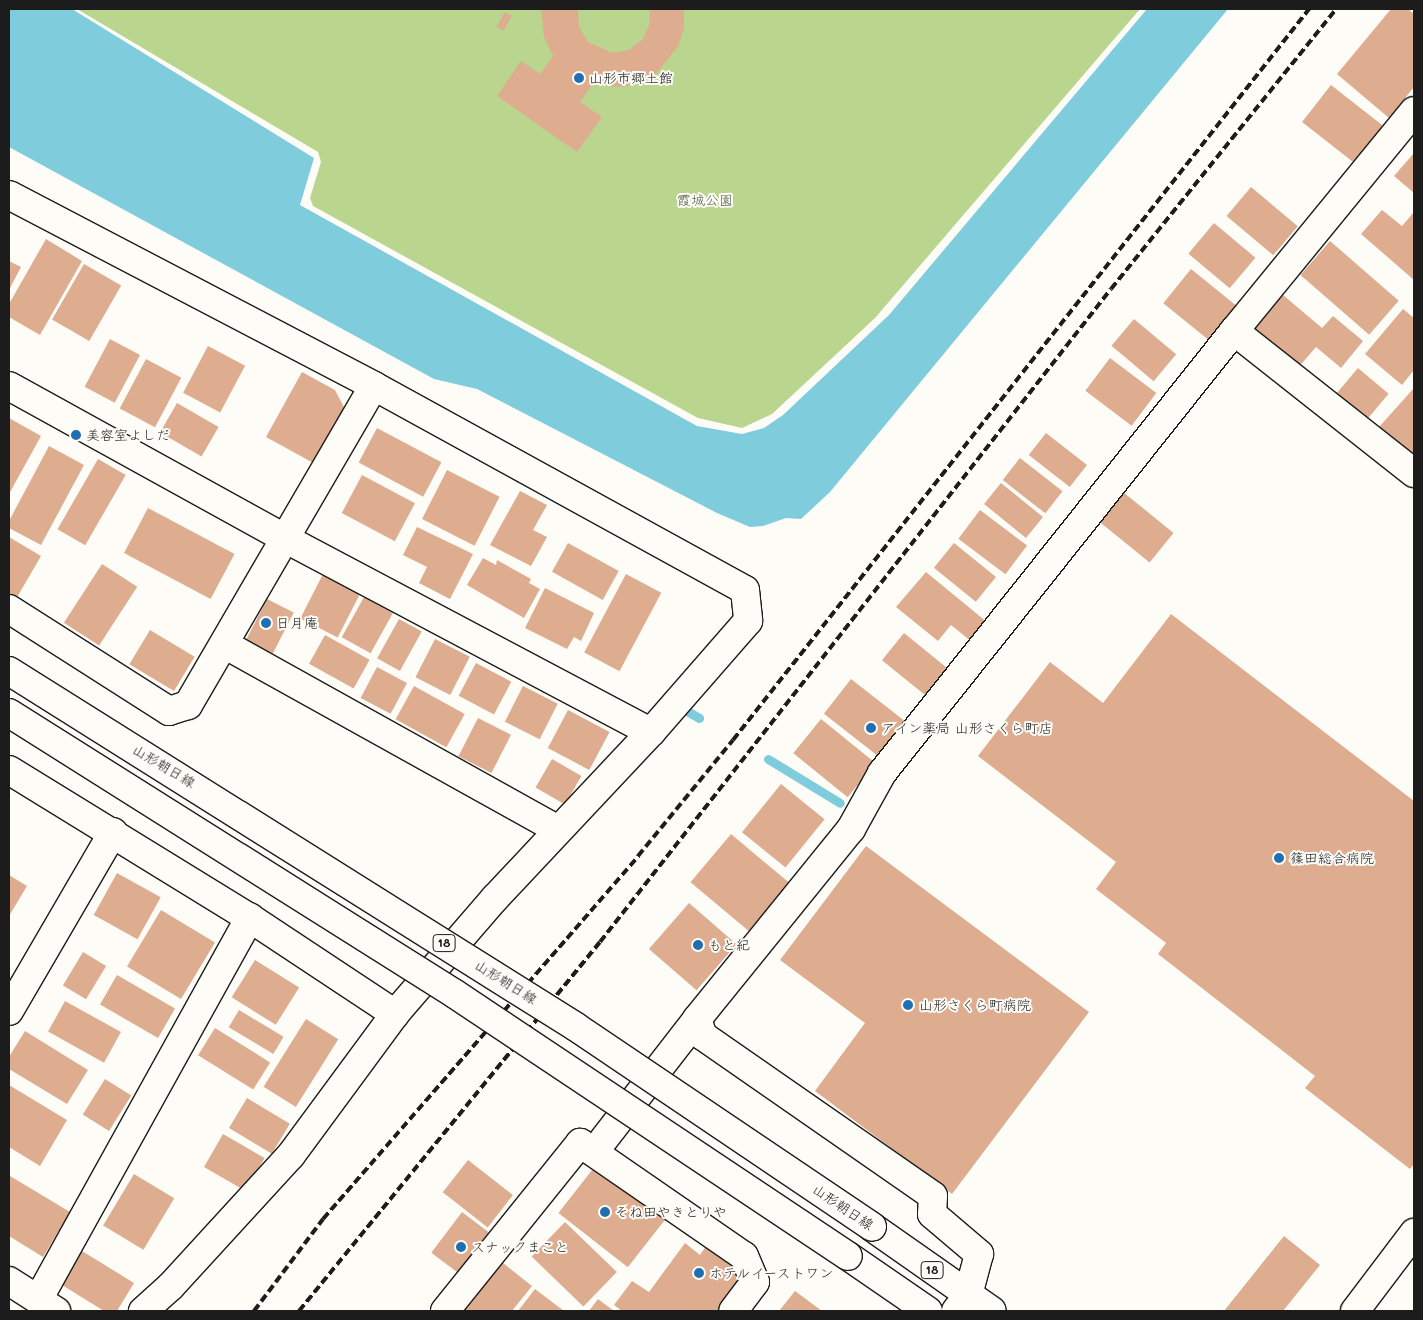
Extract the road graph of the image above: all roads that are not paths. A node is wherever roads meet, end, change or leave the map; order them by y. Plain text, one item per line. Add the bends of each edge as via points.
1 (1414, 111) edge
2 (9, 195) edge
3 (1234, 331) junction
4 (9, 386) edge
5 (374, 386) junction
6 (1414, 473) edge
7 (286, 540) junction
8 (9, 608) edge
9 (226, 644) junction
10 (9, 671) edge
11 (9, 713) edge
12 (650, 732) junction
13 (9, 770) edge
14 (557, 829) junction
15 (113, 832) junction
16 (250, 918) junction
17 (9, 1011) edge
18 (394, 1014) junction
19 (696, 1019) junction
20 (594, 1152) junction
21 (1414, 1233) edge
22 (9, 1281) edge
23 (962, 1303) edge
24 (47, 1305) edge
25 (143, 1311) edge
26 (445, 1311) edge
27 (732, 1311) edge
28 (928, 1311) edge
29 (992, 1311) edge
30 (1355, 1311) edge

1 - 3 street
2 - 5 street
3 - 6 street
3 - 19 street via 882,772 851,829
4 - 7 street
5 - 7 street
5 - 12 street via 745,590 748,620
7 - 9 street
7 - 12 street
8 - 9 street via 169,711 188,705
9 - 14 street
10 - 23 street, 山形朝日線 / 18, bridge via 576,1027 872,1227
11 - 28 street, bridge via 455,994
12 - 14 street
13 - 15 street
14 - 18 street
15 - 16 street
15 - 17 street
16 - 18 street
16 - 24 street
18 - 25 street via 291,1155 171,1286
19 - 20 street
19 - 23 street via 703,1036 933,1196 932,1214 979,1254
20 - 26 street via 580,1143
20 - 27 street via 744,1256 755,1282
21 - 30 street
22 - 24 street
23 - 29 street, 山形朝日線 / 18

